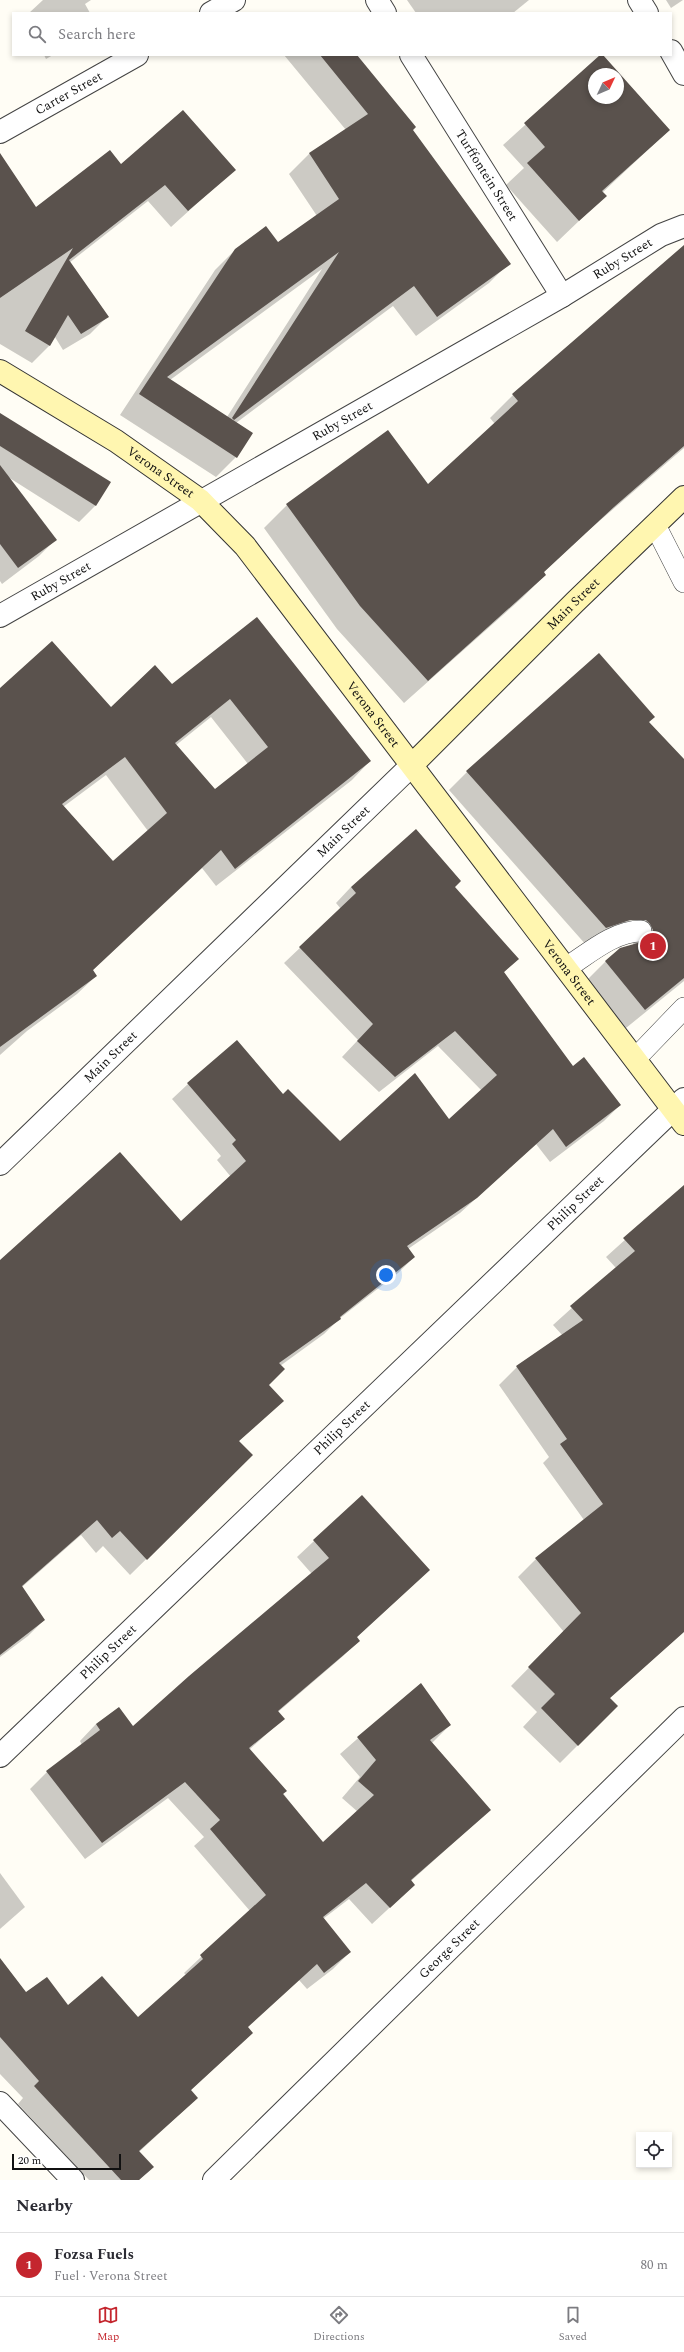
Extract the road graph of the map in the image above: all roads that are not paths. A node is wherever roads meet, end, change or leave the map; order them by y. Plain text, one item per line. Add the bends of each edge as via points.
1 (234, 0) edge
2 (376, 0) edge
3 (639, 0) edge
4 (213, 12) edge
5 (384, 12) edge
6 (647, 12) edge
7 (672, 53) edge
8 (135, 56) edge
9 (412, 56) edge
10 (684, 74) edge
11 (0, 132) edge
12 (684, 226) edge
13 (562, 296) junction
14 (0, 372) edge
15 (684, 497) edge
16 (200, 500) junction
17 (655, 525) junction
18 (684, 582) edge
19 (0, 616) edge
20 (412, 765) junction
21 (641, 931) dead end
22 (566, 968) junction
23 (684, 1008) edge
24 (635, 1059) junction
25 (680, 1111) edge
26 (0, 1164) edge
27 (684, 1718) edge
28 (0, 1756) edge
29 (0, 2103) edge
30 (73, 2180) edge
31 (214, 2180) edge

1 - 4 street
2 - 5 street
3 - 6 street
7 - 10 street
8 - 11 street, Carter Street
9 - 13 street, Turffontein Street
12 - 13 street, Ruby Street via 654,238
13 - 16 street, Ruby Street
14 - 16 main road, Verona Street via 116,441
15 - 17 main road, Main Street
16 - 19 street, Ruby Street
16 - 20 main road, Verona Street via 245,546
17 - 18 lane
17 - 20 main road, Main Street
20 - 22 main road, Verona Street
20 - 26 street, Main Street
21 - 22 lane via 632,931 618,937
22 - 24 main road, Verona Street
23 - 24 lane
24 - 25 main road, Verona Street
25 - 28 street, Philip Street
27 - 31 street, George Street
29 - 30 street

